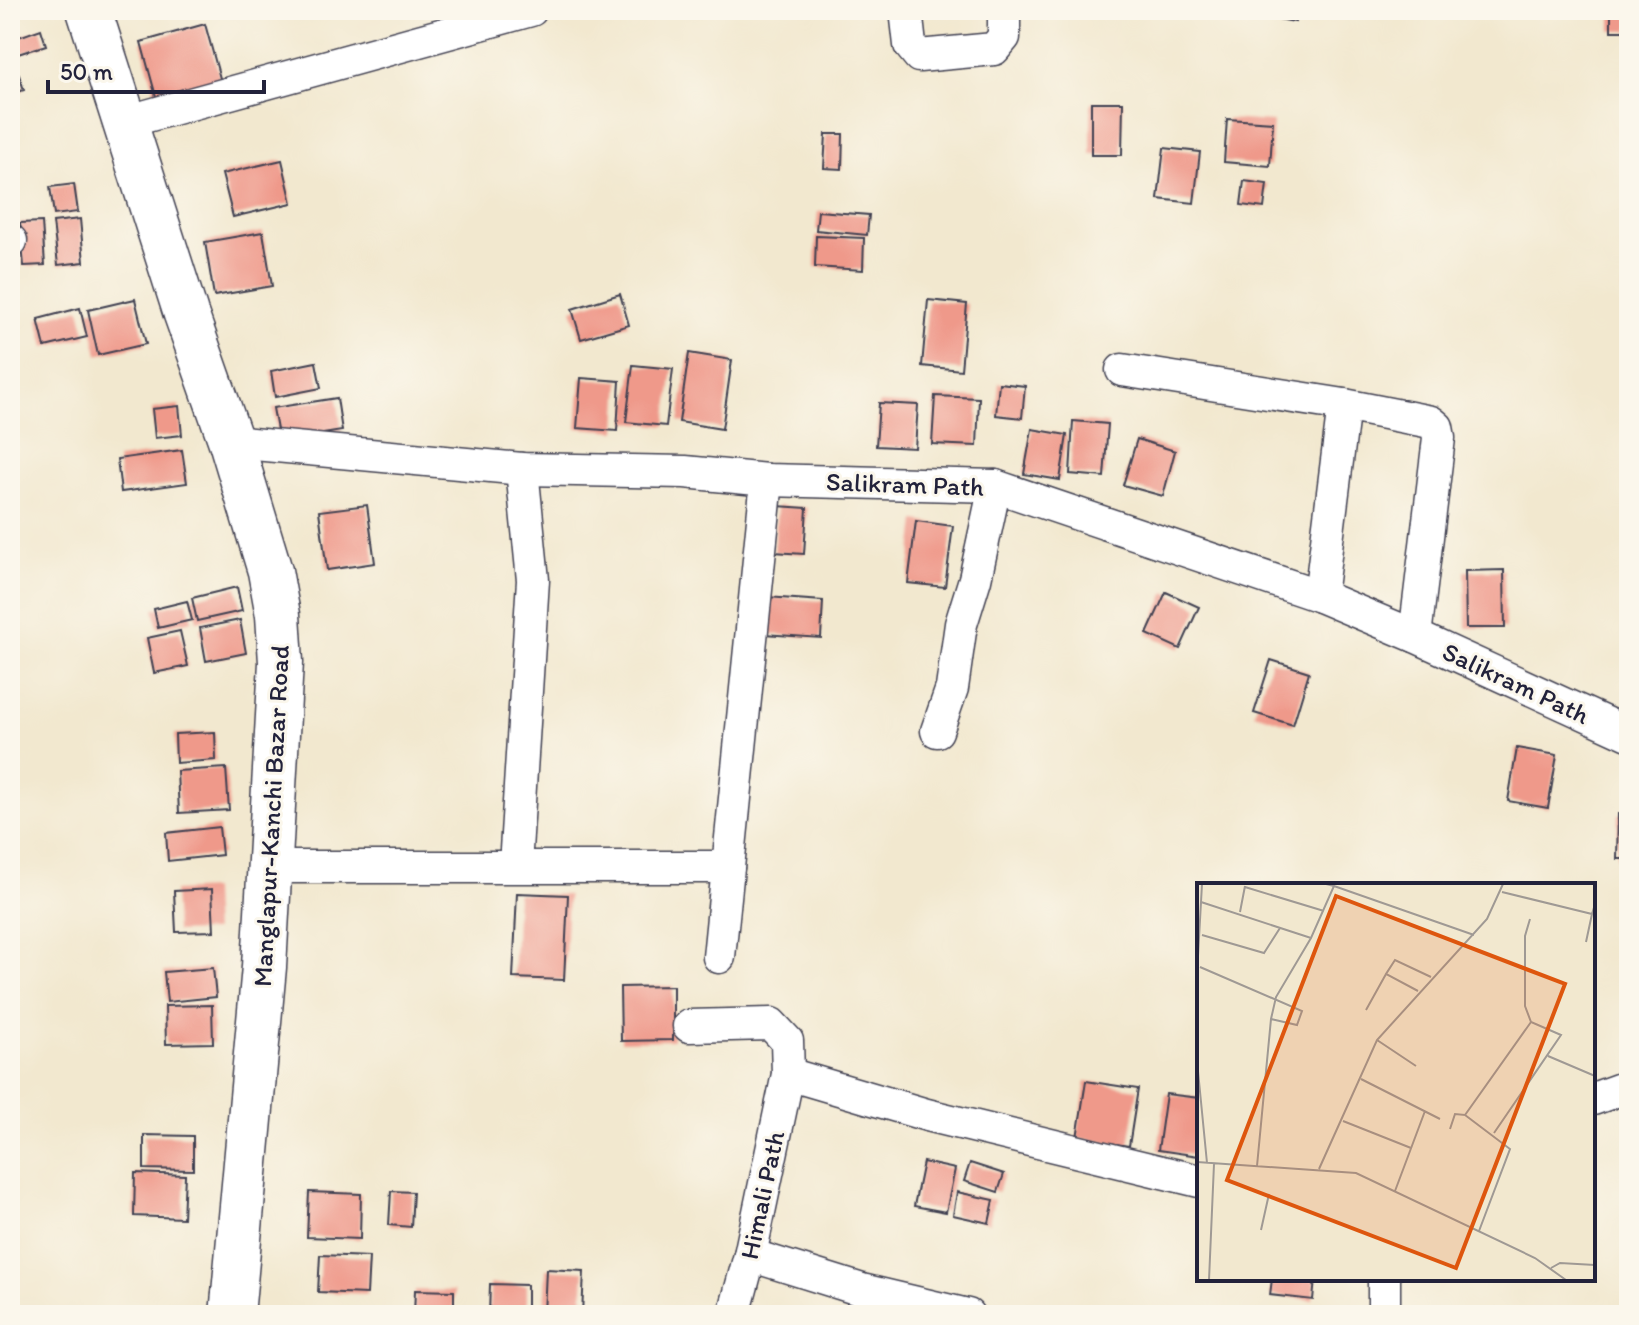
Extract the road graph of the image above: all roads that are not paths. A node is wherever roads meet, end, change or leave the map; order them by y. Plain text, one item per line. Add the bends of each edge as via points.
1 (89, 10) edge
2 (531, 10) edge
3 (906, 10) edge
4 (1004, 10) edge
5 (125, 122) junction
6 (1122, 370) dead end
7 (1344, 405) junction
8 (231, 442) junction
9 (522, 469) junction
10 (767, 480) junction
11 (995, 486) junction
12 (1320, 596) junction
13 (1415, 636) junction
14 (937, 731) dead end
15 (1629, 734) edge
16 (515, 866) junction
17 (269, 867) junction
18 (728, 867) junction
19 (719, 957) dead end
20 (689, 1026) dead end
21 (788, 1074) junction
22 (1629, 1086) edge
23 (1595, 1098) edge
24 (1197, 1181) edge
25 (750, 1255) junction
26 (1384, 1281) edge
27 (232, 1315) edge
28 (734, 1315) edge
29 (968, 1315) edge
30 (1384, 1315) edge

1 - 5 street, Manglapur-Kanchi Bazar Road
2 - 5 street
3 - 4 street via 910,45 919,56 994,49 1004,37
5 - 8 street, Manglapur-Kanchi Bazar Road
6 - 7 street
7 - 12 street
7 - 13 street via 1437,427
8 - 9 street, Salikram Path
8 - 17 street, Manglapur-Kanchi Bazar Road via 270,571 280,626
9 - 10 street, Salikram Path via 685,472
9 - 16 street via 533,580
10 - 11 street, Salikram Path
10 - 18 street
11 - 12 street, Salikram Path
11 - 14 street via 961,624 952,688
12 - 13 street, Salikram Path
13 - 15 street, Salikram Path
16 - 17 street
16 - 18 street
17 - 27 street, Manglapur-Kanchi Bazar Road
18 - 19 street
20 - 21 street via 771,1024 787,1041
21 - 24 street via 927,1115
21 - 25 street, Himali Path
22 - 23 street
25 - 28 street, Himali Path
25 - 29 street via 862,1290
26 - 30 street

